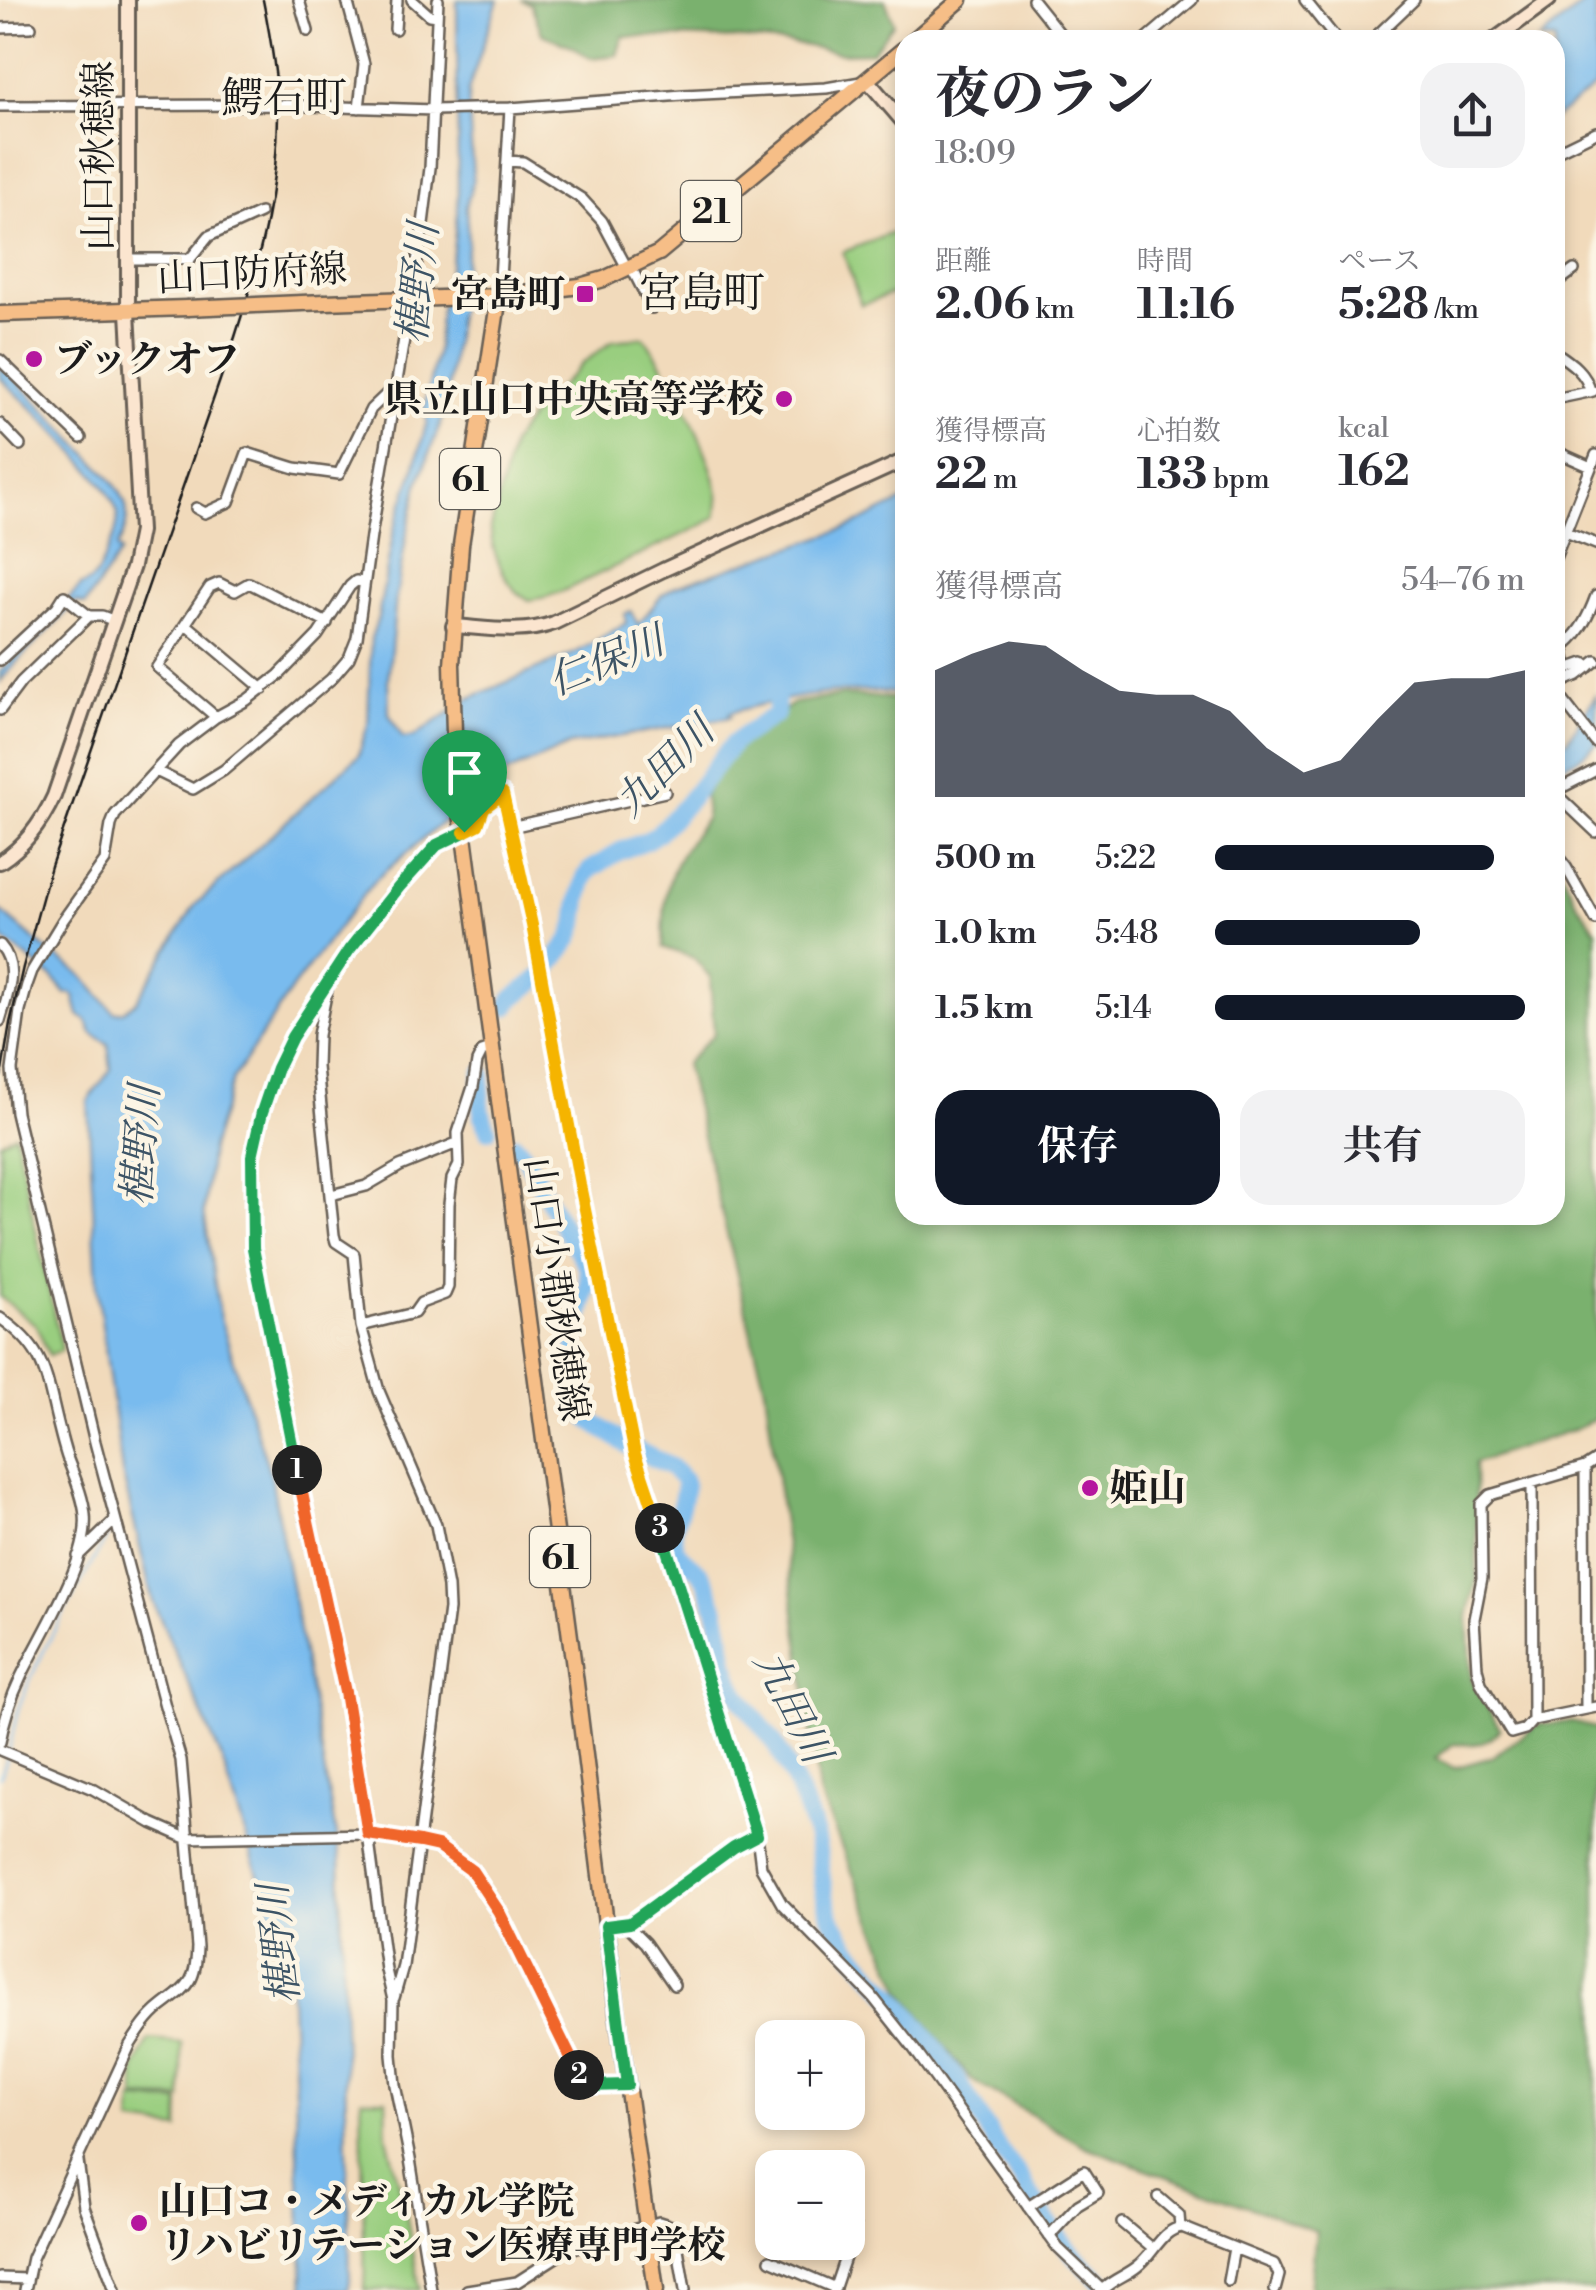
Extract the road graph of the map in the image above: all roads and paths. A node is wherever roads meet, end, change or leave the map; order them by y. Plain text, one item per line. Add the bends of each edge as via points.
1 (128, 0) edge
2 (299, 0) edge
3 (347, 0) edge
4 (397, 0) edge
5 (412, 0) edge
6 (438, 0) edge
7 (960, 0) edge
8 (1033, 0) edge
9 (1192, 0) edge
10 (1304, 0) edge
11 (1414, 0) edge
12 (1549, 0) edge
13 (438, 16) junction
14 (31, 27) dead end
15 (0, 28) edge
16 (395, 29) dead end
17 (926, 30) edge
18 (1057, 30) edge
19 (1157, 30) edge
20 (1329, 30) edge
21 (1382, 30) edge
22 (1508, 30) edge
23 (308, 31) dead end
24 (895, 57) edge
25 (868, 81) junction
26 (0, 106) edge
27 (127, 106) junction
28 (358, 108) junction
29 (507, 108) junction
30 (436, 109) junction
31 (895, 112) edge
32 (1596, 132) edge
33 (1565, 147) edge
34 (507, 161) junction
35 (260, 212) dead end
36 (128, 259) junction
37 (629, 268) junction
38 (1574, 270) dead end
39 (1565, 277) edge
40 (499, 296) junction
41 (415, 298) junction
42 (652, 308) dead end
43 (128, 312) junction
44 (0, 314) edge
45 (0, 360) edge
46 (1565, 360) edge
47 (395, 386) junction
48 (1593, 391) edge
49 (1565, 397) edge
50 (0, 424) edge
51 (81, 438) dead end
52 (20, 445) dead end
53 (1565, 454) edge
54 (1596, 455) edge
55 (895, 465) edge
56 (1591, 466) junction
57 (1591, 485) edge
58 (196, 508) dead end
59 (1565, 531) edge
60 (1565, 539) edge
61 (1596, 544) edge
62 (364, 582) junction
63 (1596, 596) edge
64 (89, 616) junction
65 (115, 621) junction
66 (327, 623) junction
67 (187, 625) junction
68 (454, 626) junction
69 (1566, 644) joint
70 (1565, 647) edge
71 (1565, 656) edge
72 (0, 660) edge
73 (1592, 664) edge
74 (1565, 683) edge
75 (262, 689) junction
76 (1565, 702) edge
77 (0, 710) edge
78 (216, 717) junction
79 (1596, 743) edge
80 (1596, 770) edge
81 (156, 771) junction
82 (1565, 787) edge
83 (665, 792) dead end
84 (1565, 802) edge
85 (511, 827) junction
86 (464, 828) junction
87 (1596, 832) edge
88 (0, 862) edge
89 (1565, 866) edge
90 (1596, 920) edge
91 (0, 945) edge
92 (12, 970) junction
93 (31, 973) junction
94 (328, 982) junction
95 (0, 1019) edge
96 (491, 1050) junction
97 (457, 1143) junction
98 (331, 1195) junction
99 (0, 1318) edge
100 (361, 1326) junction
101 (1596, 1460) edge
102 (1585, 1467) junction
103 (1532, 1484) junction
104 (116, 1520) junction
105 (78, 1557) junction
106 (1591, 1708) edge
107 (1533, 1720) junction
108 (0, 1742) edge
109 (0, 1750) edge
110 (368, 1834) junction
111 (757, 1835) junction
112 (190, 1839) junction
113 (420, 1842) junction
114 (626, 1924) junction
115 (606, 1926) junction
116 (674, 1985) dead end
117 (393, 2000) junction
118 (627, 2085) junction
119 (78, 2158) junction
120 (1158, 2197) dead end
121 (1031, 2205) junction
122 (1122, 2223) dead end
123 (648, 2226) junction
124 (1180, 2228) junction
125 (1052, 2232) junction
126 (1234, 2248) junction
127 (1154, 2250) junction
128 (770, 2260) dead end
129 (844, 2260) edge
130 (0, 2278) edge
131 (1228, 2281) dead end
132 (26, 2284) edge
133 (1104, 2288) edge
134 (834, 2289) edge
135 (116, 2290) edge
136 (430, 2290) edge
137 (467, 2290) edge
138 (656, 2290) edge
139 (686, 2290) edge
140 (1276, 2290) edge

1 - 27 street, 山口秋穂線
2 - 23 street
3 - 28 street via 364,64
4 - 16 street
5 - 13 street
6 - 13 street
7 - 17 main road
8 - 18 street
9 - 19 street
10 - 20 street
11 - 21 street
12 - 22 street
13 - 30 street
14 - 15 street
24 - 25 main road, 山口防府線 / 21
25 - 29 street
25 - 31 street
25 - 37 main road, 山口防府線 / 21 via 659,253
26 - 27 street
27 - 28 street
27 - 36 street, 山口秋穂線
28 - 30 street
29 - 30 street
29 - 34 street
30 - 41 street
32 - 33 street
34 - 37 street via 523,162 582,198
34 - 40 street
35 - 36 street via 209,236 190,260
36 - 43 street, 山口秋穂線
37 - 40 main road, 山口防府線 / 21 via 580,286
37 - 42 street
38 - 39 street
40 - 41 main road, 山口防府線 / 21
40 - 68 main road, 山口小郡秋穂線 / 61
41 - 43 main road, 山口防府線 / 21, bridge
41 - 47 street
43 - 44 main road, 山口防府線 / 21
43 - 65 street, 山口秋穂線 via 140,531
45 - 51 street
46 - 48 street
47 - 58 street via 371,409 339,474 247,454 229,502 205,513
47 - 62 street
48 - 49 street
50 - 52 street
53 - 56 street
54 - 56 street
55 - 68 street via 554,624 522,630
56 - 57 street
57 - 59 street
60 - 61 street
62 - 66 street via 350,586
62 - 81 street via 357,638 331,679 202,785 193,789
63 - 69 street
64 - 65 street
64 - 72 street via 64,596
64 - 77 street
65 - 88 street, 山口秋穂線 via 45,816
66 - 67 street via 249,583 235,591 219,583
66 - 75 street
67 - 75 street
67 - 78 street via 157,668
68 - 86 main road, 山口小郡秋穂線 / 61 via 456,768
69 - 70 street
71 - 73 street via 1567,669
73 - 74 street
75 - 78 street
76 - 79 street
78 - 81 street
80 - 82 street
81 - 93 street via 116,816 105,861
83 - 85 street
84 - 87 street
85 - 86 street via 503,794 484,808 478,825
85 - 111 street via 635,1454
86 - 94 street via 422,861
86 - 96 main road, 山口小郡秋穂線 / 61
89 - 90 street
91 - 92 street
92 - 93 street
92 - 95 street
93 - 104 street via 12,1070 16,1113
94 - 98 street via 317,1067
94 - 110 street via 292,1037 262,1112 252,1156 252,1233
96 - 97 street via 477,1062
96 - 115 main road, 山口小郡秋穂線 / 61
97 - 98 street via 366,1186
97 - 100 street via 445,1294 414,1313
98 - 100 street via 336,1242 354,1254
99 - 105 street via 41,1358 86,1517
100 - 113 street via 379,1392 436,1526 448,1587
101 - 102 street
102 - 103 street
102 - 106 street
103 - 107 street
103 - 107 street via 1490,1495 1481,1504 1482,1578 1474,1619 1481,1683 1510,1733
104 - 105 street
104 - 112 street via 181,1760
105 - 108 street via 10,1702
106 - 107 street
109 - 112 street
110 - 112 street
110 - 113 street
110 - 117 street
111 - 114 street
111 - 121 street via 760,1867 782,1904 872,1996
112 - 119 street via 197,1966 191,1982 148,2019 130,2045
113 - 117 street
113 - 118 street via 457,1858 485,1889 578,2074 589,2086
114 - 115 street
114 - 116 street
115 - 118 main road, 山口小郡秋穂線 / 61
117 - 136 street via 392,2056
118 - 123 main road, 山口小郡秋穂線 / 61
119 - 132 street
119 - 135 street via 84,2207
120 - 124 street via 1179,2214
121 - 125 street
121 - 125 street via 1084,2170 1098,2193
122 - 127 street
123 - 137 street via 568,2250 517,2282
123 - 138 main road, 山口小郡秋穂線 / 61
123 - 139 street via 666,2223 675,2231
124 - 126 street
124 - 127 street
125 - 133 street via 1058,2248
126 - 131 street
126 - 140 street via 1274,2264
127 - 133 street
128 - 134 street
129 - 134 street
130 - 132 street

